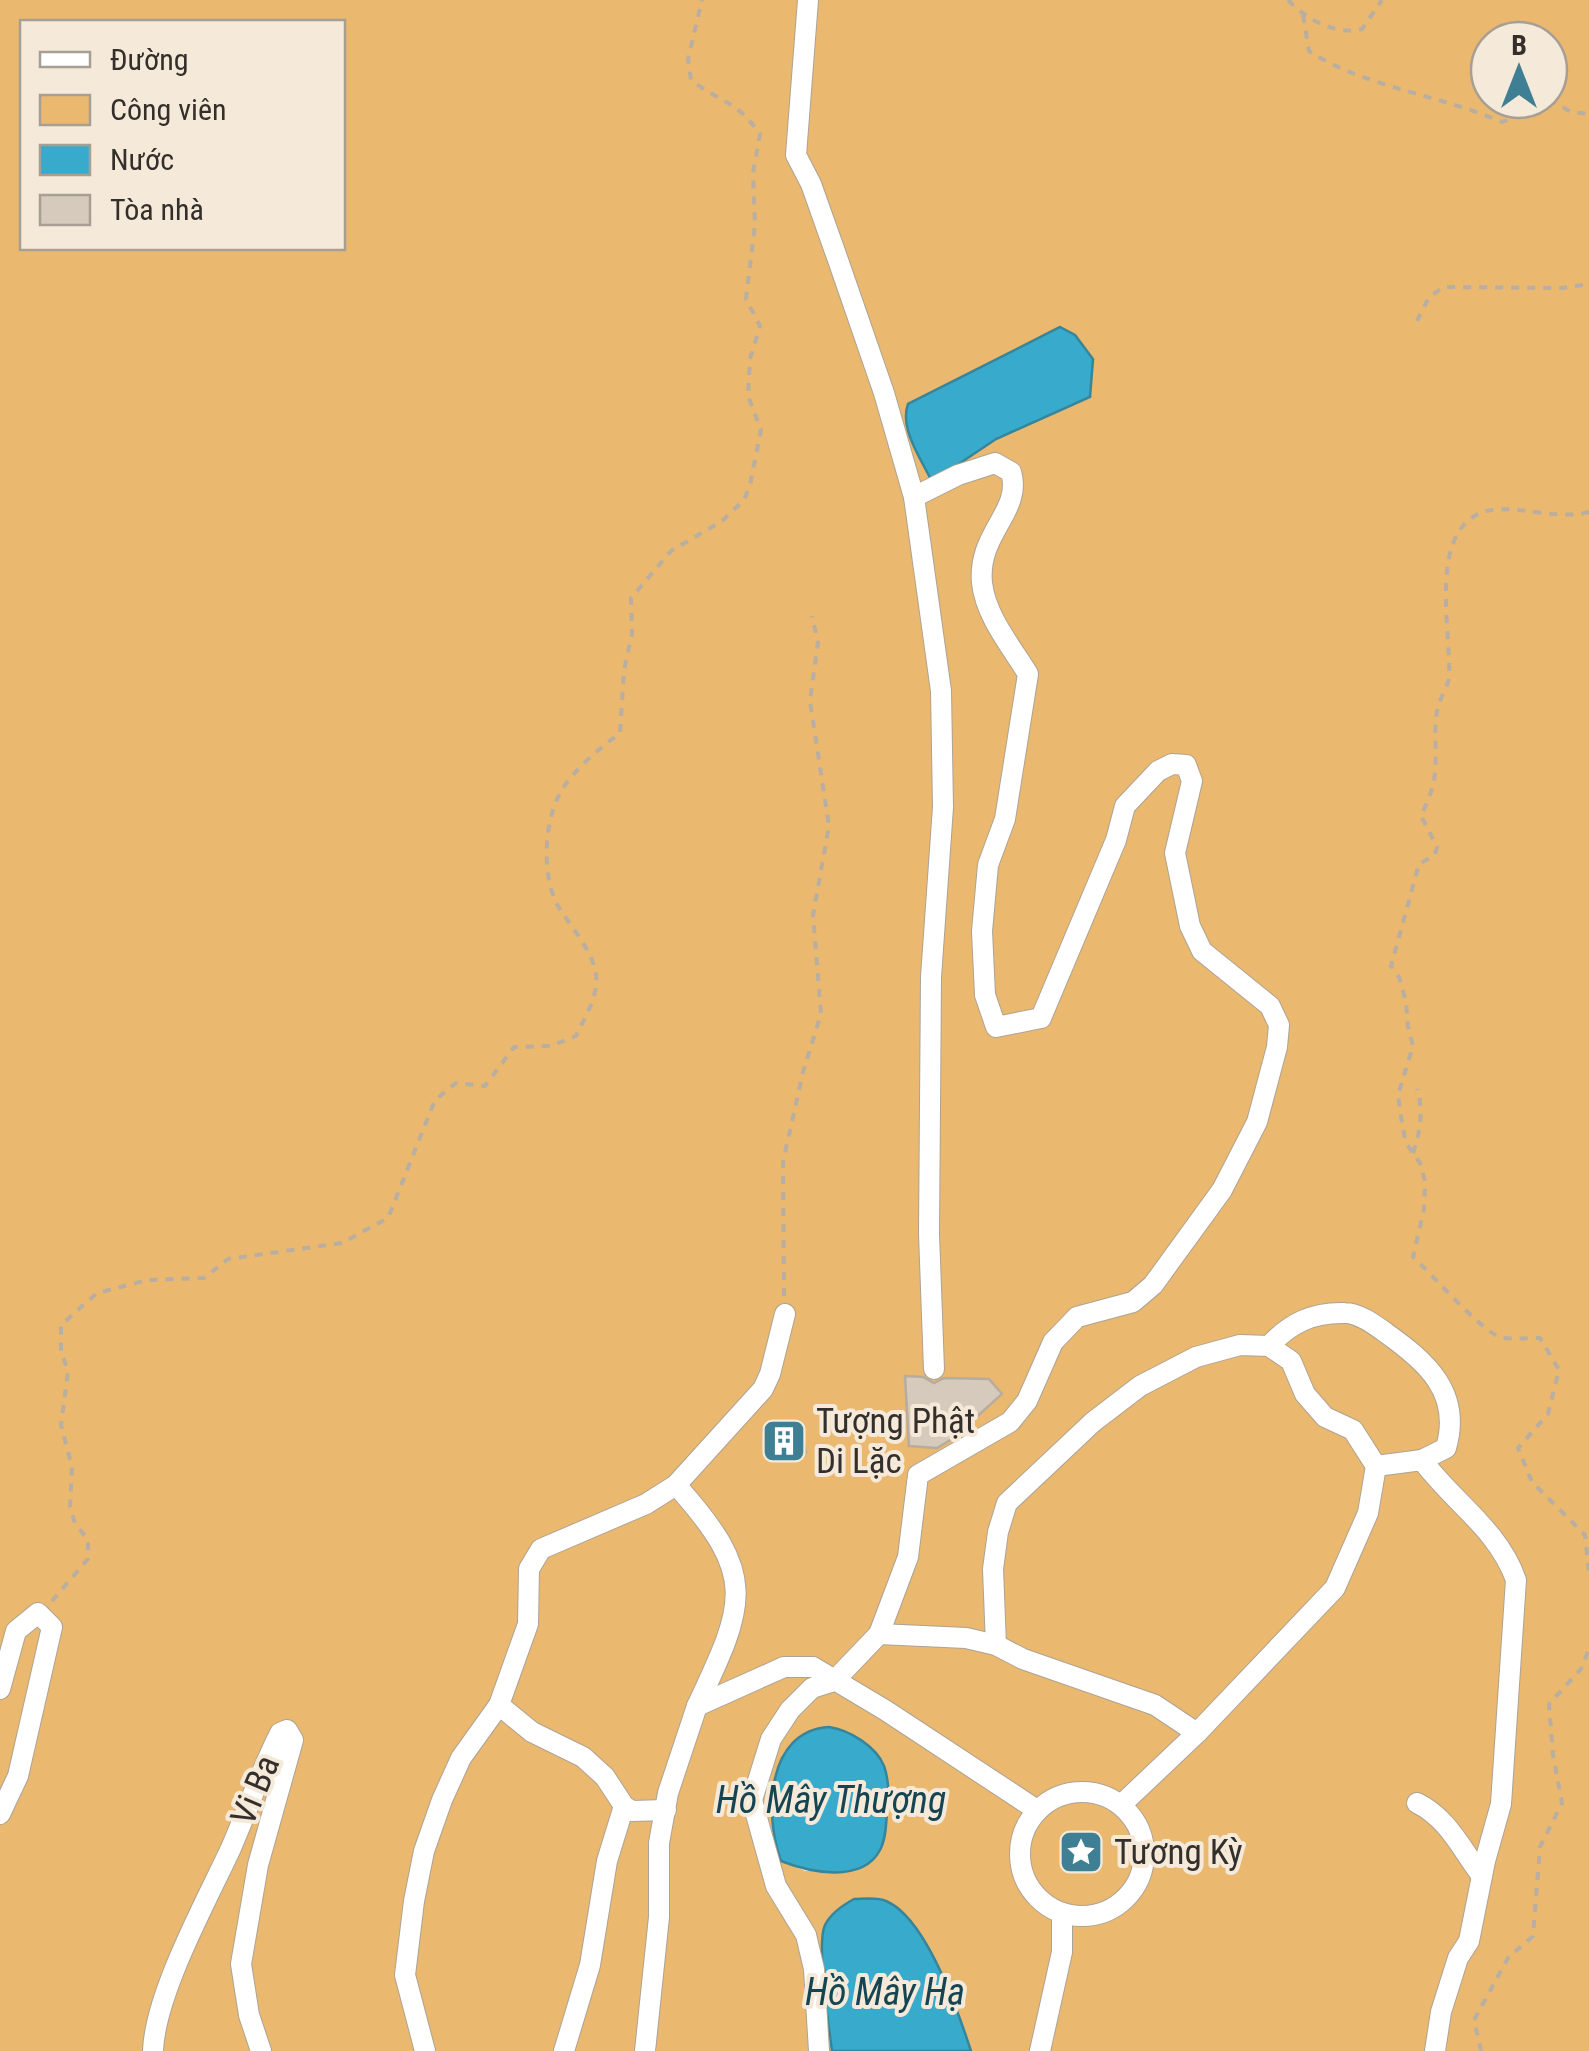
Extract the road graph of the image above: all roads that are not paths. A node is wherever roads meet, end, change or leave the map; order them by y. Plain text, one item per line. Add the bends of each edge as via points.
1 (808, 0) edge
2 (914, 497) junction
3 (784, 1314) road end
4 (1269, 1346) junction
5 (934, 1368) dead end
6 (1422, 1460) junction
7 (1376, 1466) junction
8 (676, 1485) junction
9 (879, 1634) junction
10 (996, 1645) junction
11 (834, 1681) junction
12 (0, 1689) edge
13 (499, 1705) junction
14 (697, 1706) junction
15 (1197, 1733) junction
16 (1417, 1803) dead end
17 (1121, 1805) junction
18 (624, 1806) junction
19 (666, 1810) junction
20 (1037, 1810) junction
21 (0, 1814) edge
22 (1482, 1876) junction
23 (1062, 1914) junction
24 (153, 2051) edge
25 (261, 2051) edge
26 (426, 2051) edge
27 (564, 2051) edge
28 (645, 2051) edge
29 (819, 2051) edge
30 (1040, 2051) edge
31 (1435, 2051) edge

1 - 2 street via 796,155 850,293
2 - 5 street via 940,691 942,808 930,1016
2 - 9 street via 995,463 1011,472 1015,484 1012,502 984,547 982,581 989,611 1028,674 1005,819 988,865 982,931 985,994 996,1027 1041,1018 1125,806 1172,764 1186,765 1192,780 1175,854 1190,926 1202,951 1270,1006 1279,1025 1257,1122 1222,1190 1153,1285 1133,1302 1078,1317 1053,1342 1010,1422 918,1475 908,1557
3 - 8 street via 762,1389
4 - 6 street via 1306,1318 1348,1312 1413,1351 1432,1372 1452,1426 1446,1448
4 - 7 street via 1291,1360 1305,1394 1325,1418 1352,1430
4 - 10 street via 1240,1345 1196,1358 1140,1386 1007,1503 993,1569
6 - 7 street
6 - 22 street via 1490,1533 1516,1580 1501,1804
7 - 15 street via 1368,1513 1335,1588
8 - 13 street via 541,1549 526,1584 528,1624
8 - 14 street via 733,1563 730,1634
9 - 10 street
9 - 11 street
10 - 15 street via 1155,1705
11 - 14 street via 813,1667 784,1667
11 - 20 street
11 - 29 street via 812,1688 790,1710 771,1739 752,1800 776,1886 806,1935
12 - 21 street via 16,1631 38,1613 52,1627 18,1776
13 - 18 street via 532,1732 583,1756
13 - 26 street via 461,1758 424,1852 405,1975
14 - 19 street
15 - 17 street
16 - 22 street via 1446,1824
17 - 20 street via 1087,1792 1051,1799
17 - 23 street via 1143,1842 1137,1884 1105,1912
18 - 19 street
18 - 27 street
19 - 28 street
20 - 23 street via 1024,1828 1020,1869 1029,1888
22 - 31 street via 1470,1941 1452,1976
23 - 30 street via 1062,1952
24 - 25 street, Vi Ba via 154,2025 189,1939 262,1769 287,1730 294,1740 258,1865 241,1964

